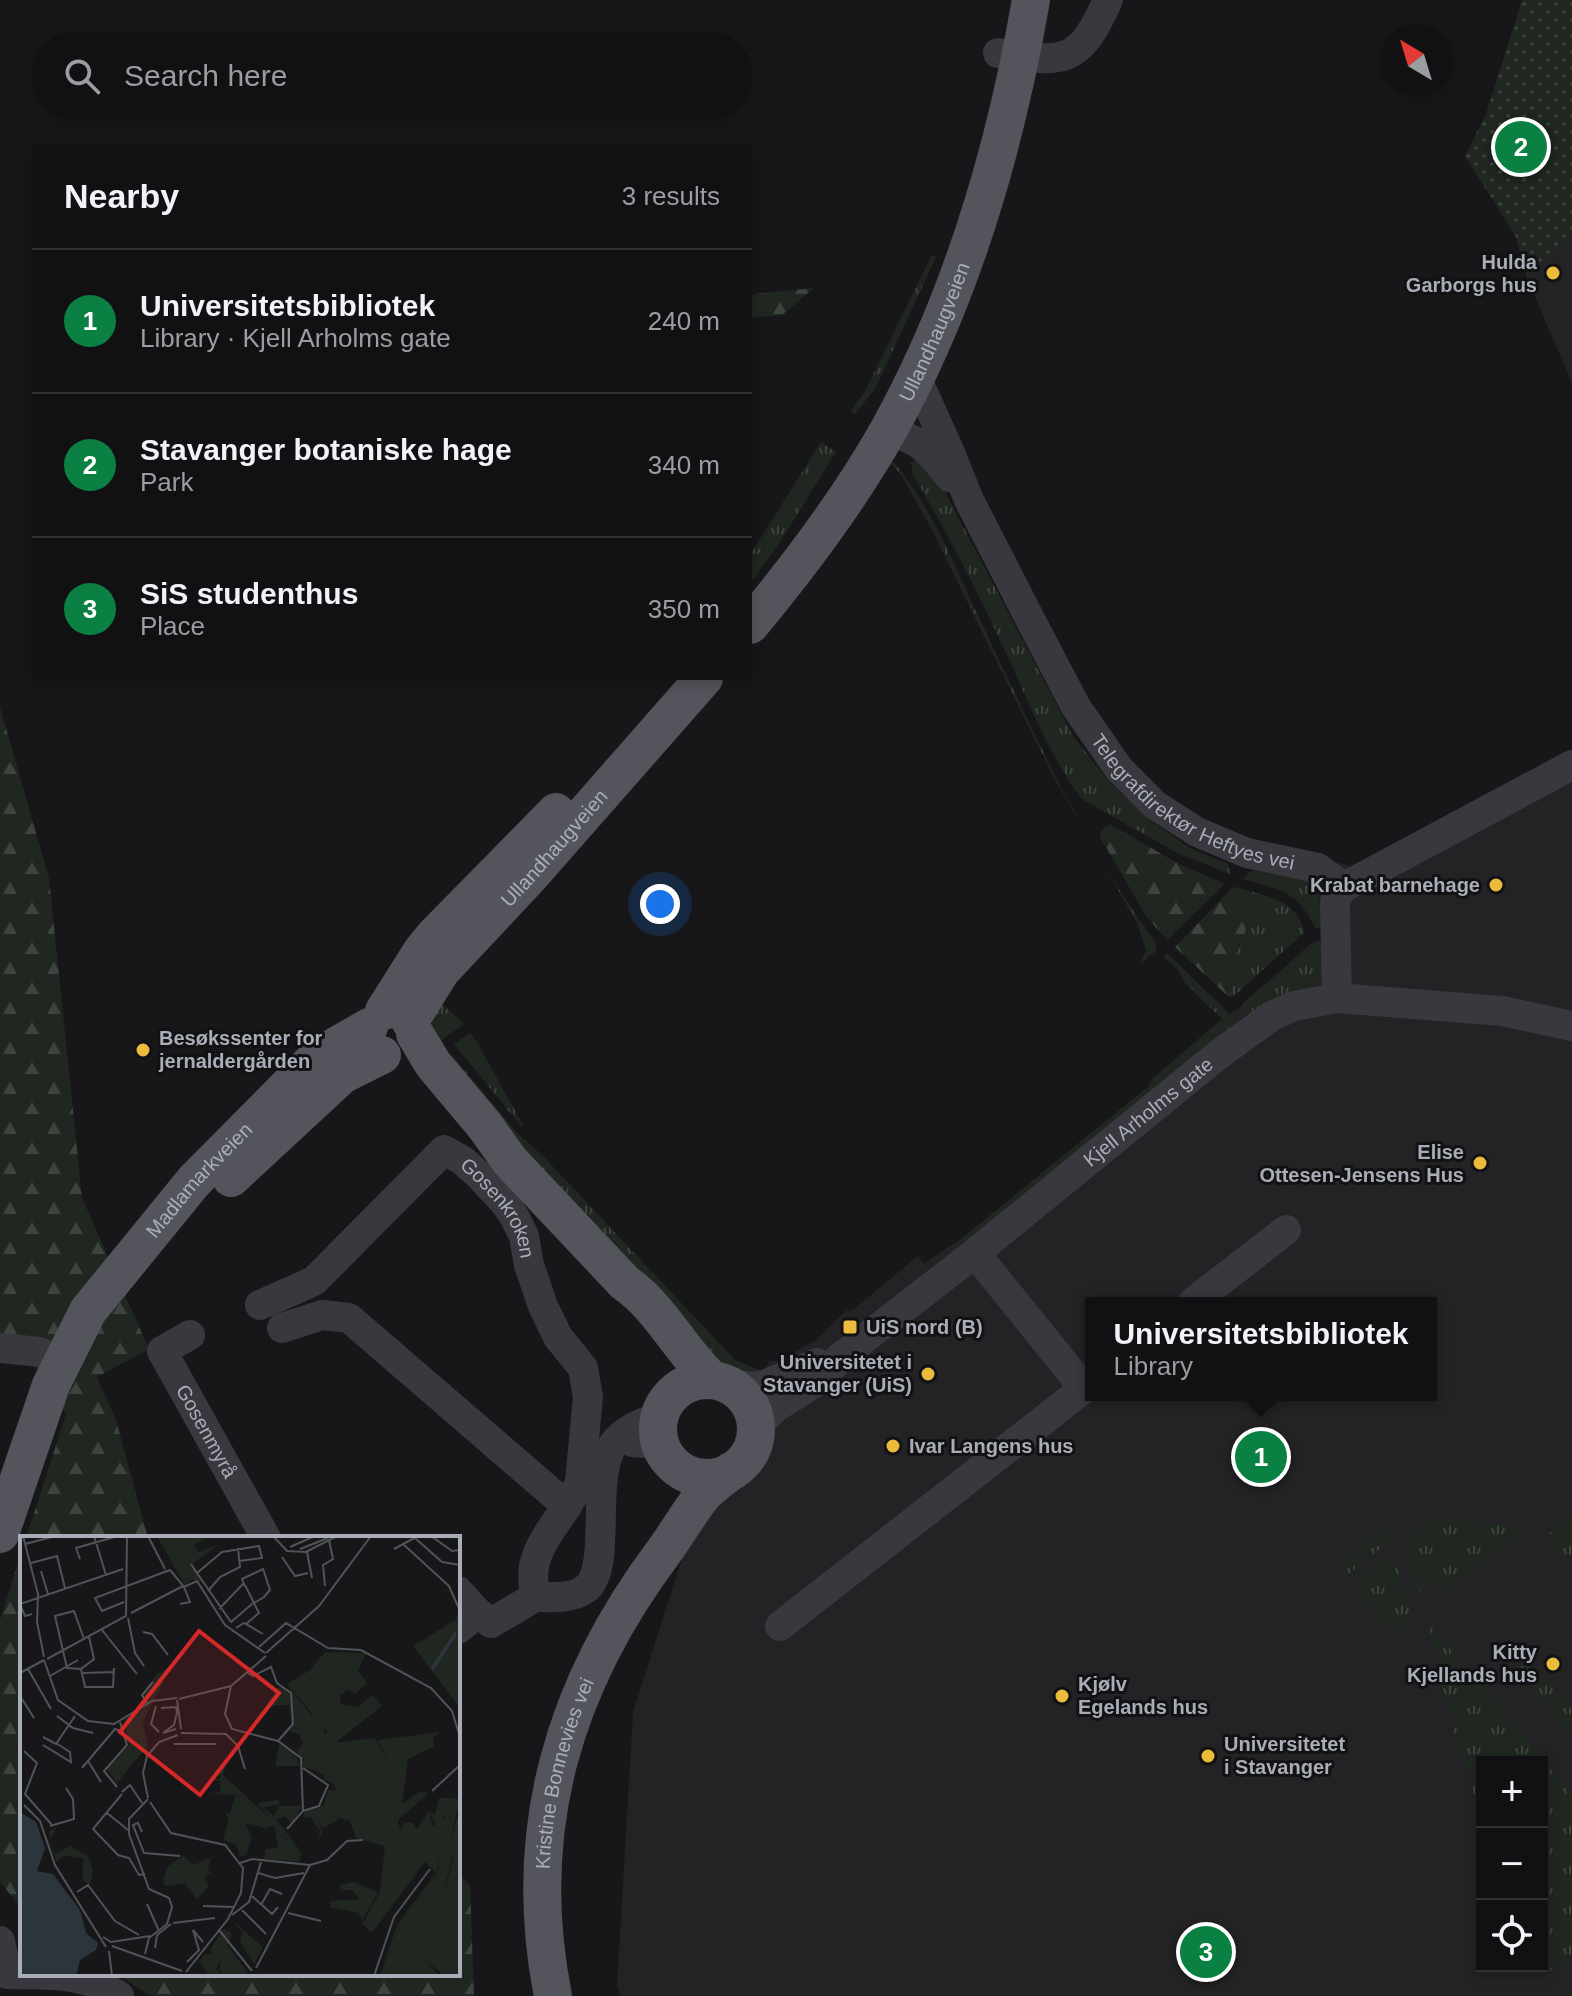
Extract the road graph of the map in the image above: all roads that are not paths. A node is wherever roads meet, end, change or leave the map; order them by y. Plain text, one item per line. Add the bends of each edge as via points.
1 (1007, 0) edge
2 (1031, 0) edge
3 (1108, 0) edge
4 (1010, 55) junction
5 (916, 377) junction
6 (887, 432) junction
7 (969, 500) junction
8 (752, 591) edge
9 (752, 622) edge
10 (678, 680) edge
11 (702, 680) edge
12 (1572, 765) edge
13 (1344, 887) junction
14 (1337, 998) junction
15 (1572, 1026) edge
16 (392, 1034) junction
17 (1286, 1230) dead end
18 (975, 1253) junction
19 (625, 1283) junction
20 (1200, 1297) edge
21 (260, 1305) dead end
22 (282, 1328) dead end
23 (190, 1335) dead end
24 (0, 1348) edge
25 (842, 1356) junction
26 (57, 1374) junction
27 (720, 1382) junction
28 (1085, 1382) edge
29 (1085, 1388) edge
30 (756, 1427) junction
31 (665, 1433) junction
32 (731, 1471) junction
33 (567, 1506) junction
34 (0, 1534) edge
35 (265, 1536) edge
36 (651, 1569) junction
37 (535, 1597) junction
38 (465, 1611) edge
39 (780, 1626) dead end
40 (0, 1941) edge
41 (3, 1974) edge
42 (53, 1976) edge
43 (119, 1996) edge
44 (553, 1996) edge

1 - 4 main road, Ullandhaugveien
2 - 4 main road, Ullandhaugveien
3 - 4 street via 1076,51 1053,60
4 - 5 main road, Ullandhaugveien via 1002,142 983,207
4 - 8 main road, Ullandhaugveien via 907,341 847,451
5 - 6 main road, Ullandhaugveien
5 - 7 street, Telegrafdirektør Heftyes vei
6 - 7 street, Telegrafdirektør Heftyes vei via 914,438 926,447
6 - 9 main road, Ullandhaugveien
7 - 13 street, Telegrafdirektør Heftyes vei via 1076,707 1119,769 1155,805 1197,832 1247,853 1318,868
10 - 16 main road, Ullandhaugveien via 422,951
11 - 16 main road, Ullandhaugveien via 441,971
12 - 13 street
13 - 14 street via 1335,905
14 - 15 street, Kjell Arholms gate via 1480,1008
14 - 18 street, Kjell Arholms gate via 1294,1006 1253,1028
16 - 19 main road, Kristine Bonnevies vei via 474,1134 510,1161
16 - 26 main road, Madlamarkveien via 317,1057 194,1181 88,1311
17 - 20 street
18 - 25 street, Kjell Arholms gate
18 - 28 street
19 - 27 main road, Kristine Bonnevies vei via 643,1296 695,1364
19 - 31 main road, Kristine Bonnevies vei via 658,1349 666,1378
21 - 33 street, Gosenkroken via 314,1281 444,1150 462,1160 520,1226 543,1306 558,1337 583,1368 588,1397 580,1482
22 - 33 street via 322,1315 349,1318
23 - 35 street, Gosenmyrå via 162,1351
24 - 26 street via 40,1352
25 - 27 street via 764,1385
25 - 30 street
26 - 34 main road, Madlamarkveien
27 - 30 main road via 748,1402
27 - 31 main road via 698,1380 673,1393
29 - 39 street
30 - 32 main road via 750,1453
31 - 32 main road via 689,1475 717,1477
31 - 36 main road, Kristine Bonnevies vei via 666,1518
31 - 37 street via 632,1426 611,1449 604,1474 599,1565 587,1589
32 - 36 main road, Kristine Bonnevies vei via 701,1497
33 - 37 street, Gosenkroken via 539,1548 533,1569
36 - 44 main road, Kristine Bonnevies vei via 588,1678 555,1770 541,1869
37 - 38 street via 491,1623
40 - 41 street
42 - 43 street via 78,1977

